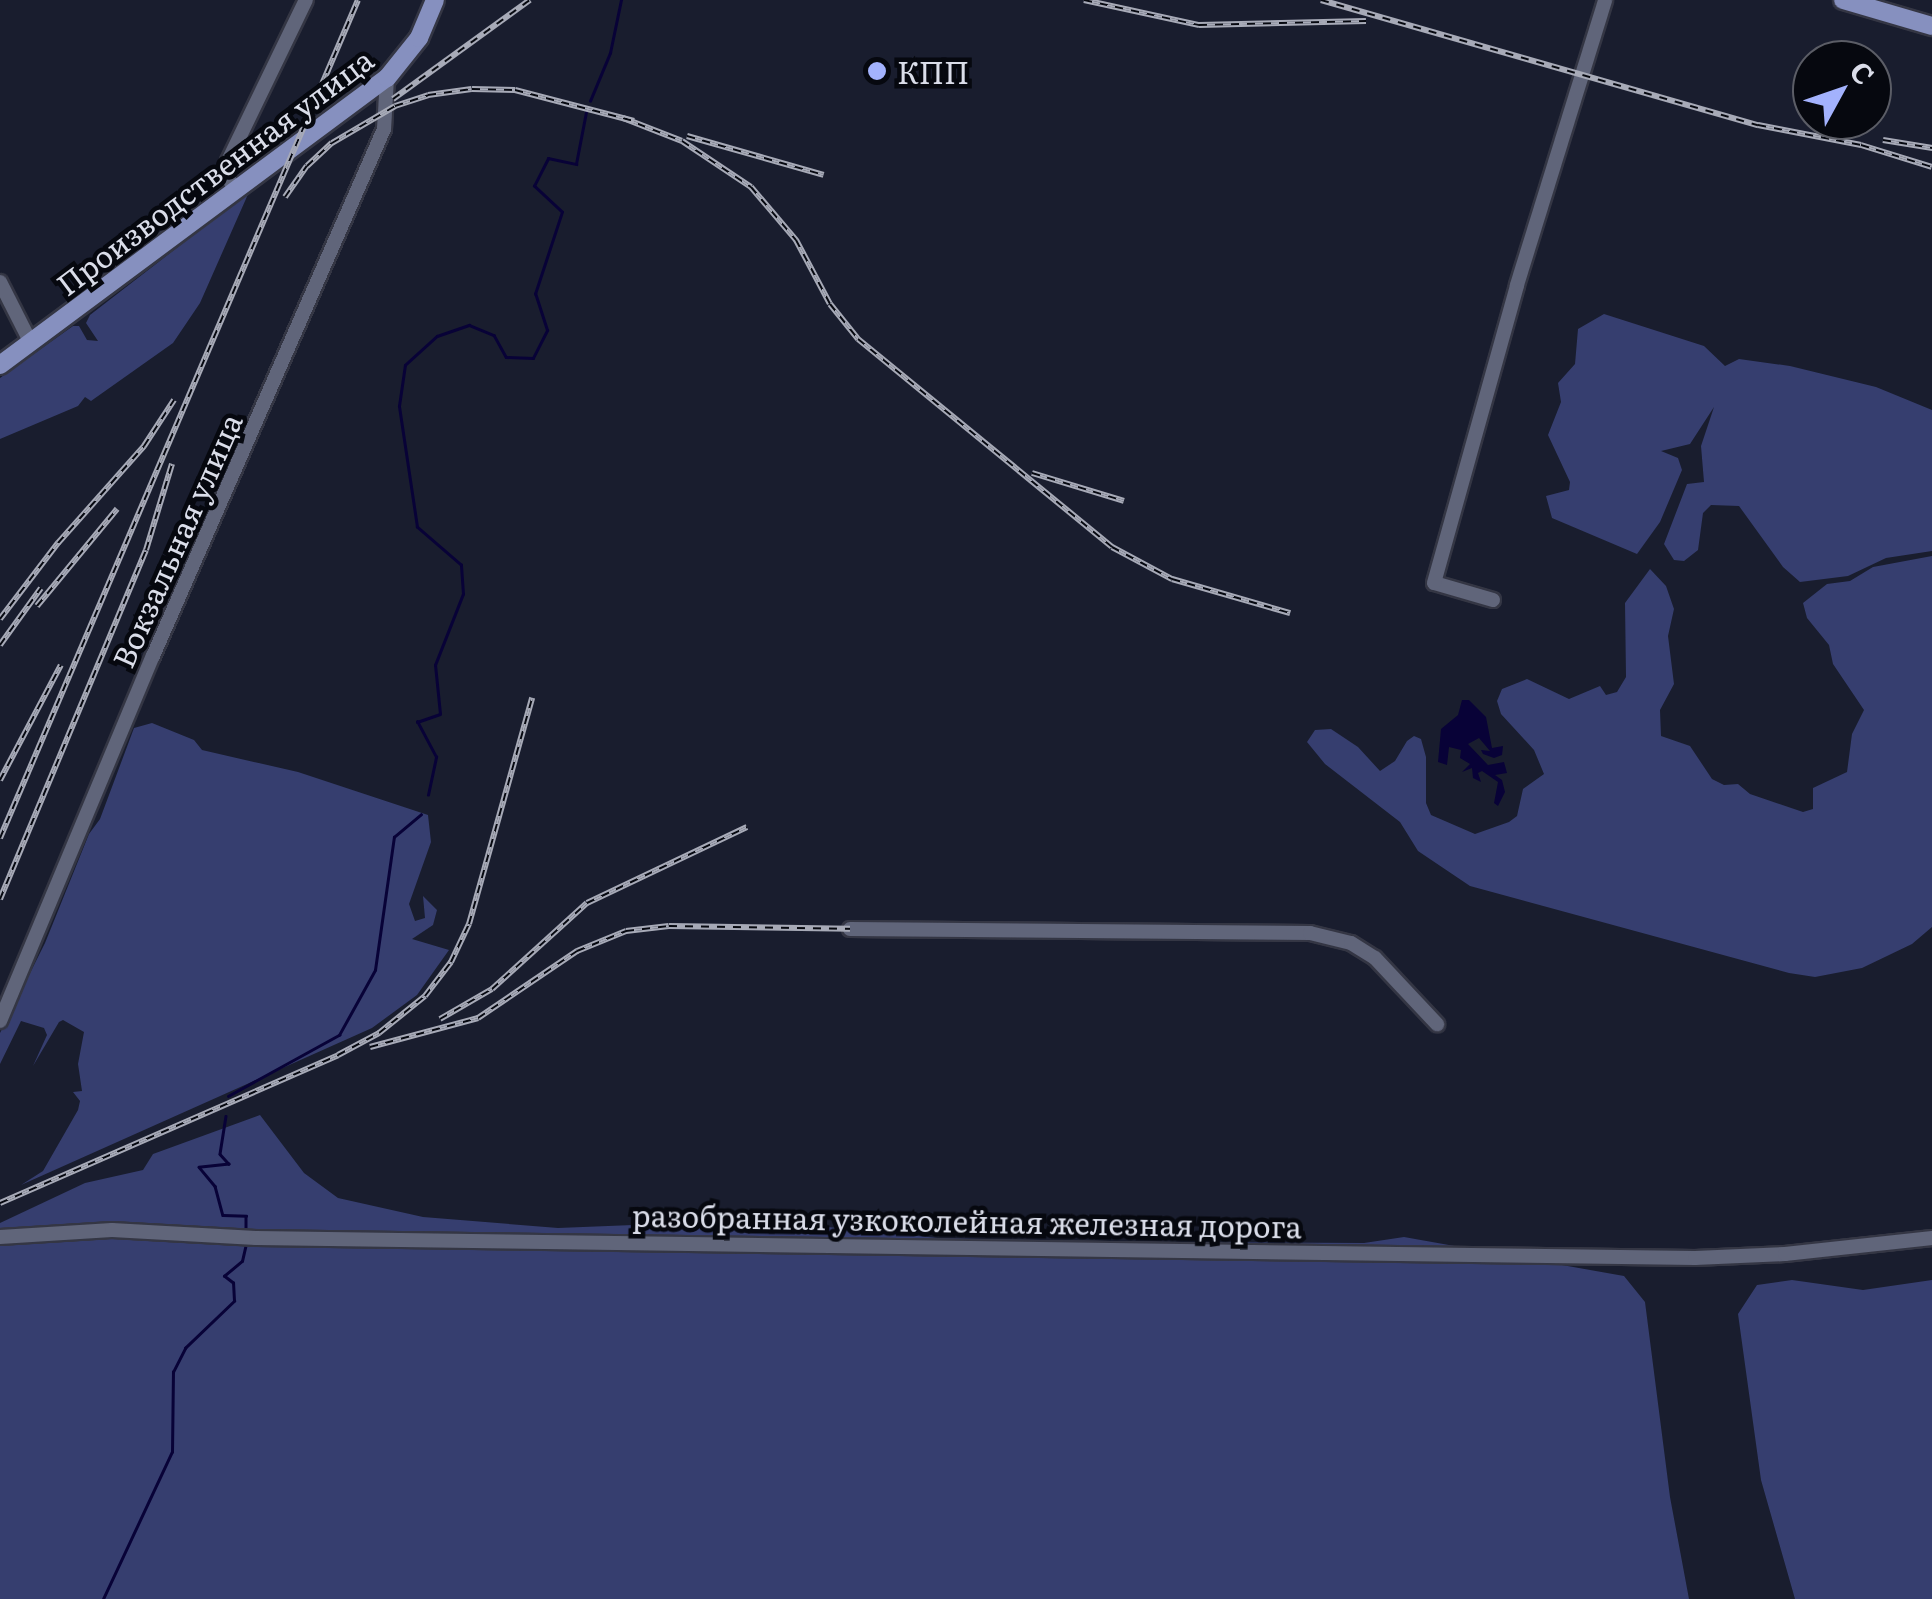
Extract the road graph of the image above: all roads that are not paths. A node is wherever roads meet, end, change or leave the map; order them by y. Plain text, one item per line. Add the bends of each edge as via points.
1 (306, 0) edge
2 (435, 0) edge
3 (1604, 0) edge
4 (1843, 0) edge
5 (1932, 26) edge
6 (387, 78) junction
7 (235, 188) junction
8 (0, 282) edge
9 (31, 343) junction
10 (0, 365) edge
11 (1493, 600) dead end
12 (850, 928) dead end
13 (0, 1021) edge
14 (1437, 1024) dead end
15 (0, 1238) edge
16 (1932, 1238) edge

1 - 7 street via 228,161 225,174
2 - 6 main road, Производственная улица via 419,38
3 - 11 street via 1434,583
4 - 5 main road
6 - 7 main road, Производственная улица
6 - 13 street, Вокзальная улица via 384,129
7 - 9 main road, Производственная улица
8 - 9 street
9 - 10 main road, Производственная улица
12 - 14 street via 1310,933 1350,943 1375,958
15 - 16 street, разобранная узкоколейная железная дорога via 85,1230 239,1238 1694,1258

